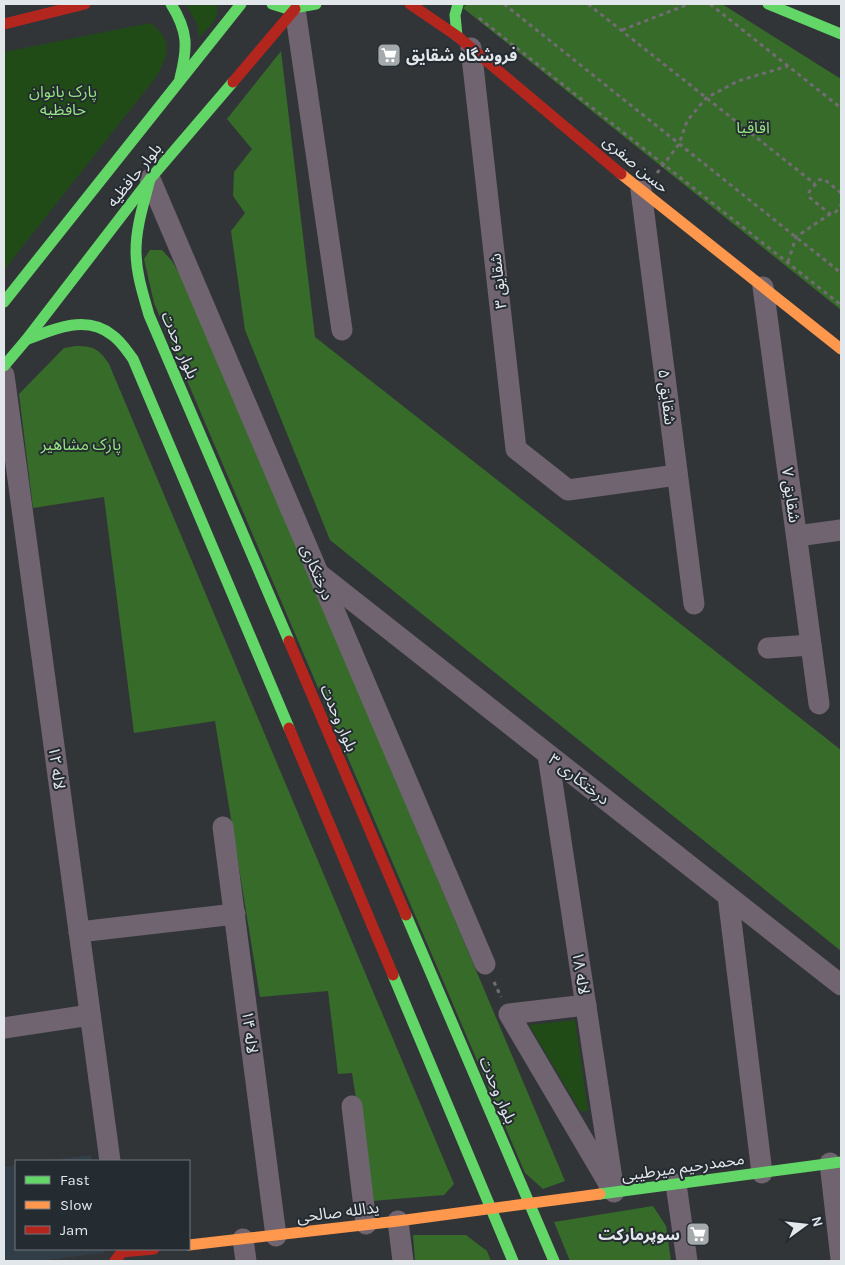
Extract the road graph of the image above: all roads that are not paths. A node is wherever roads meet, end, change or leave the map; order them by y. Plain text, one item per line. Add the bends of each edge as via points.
1 (85, 4) edge
2 (171, 4) edge
3 (241, 4) edge
4 (272, 4) edge
5 (316, 4) edge
6 (410, 4) edge
7 (458, 4) edge
8 (768, 4) edge
9 (295, 9) junction
10 (4, 24) edge
11 (841, 34) edge
12 (464, 42) junction
13 (179, 81) junction
14 (150, 179) junction
15 (641, 190) junction
16 (763, 287) junction
17 (4, 302) edge
18 (342, 330) dead end
19 (26, 340) junction
20 (841, 349) edge
21 (4, 366) edge
22 (4, 375) edge
23 (677, 475) junction
24 (841, 530) edge
25 (796, 536) junction
26 (317, 572) junction
27 (694, 604) dead end
28 (811, 645) junction
29 (768, 648) dead end
30 (819, 704) dead end
31 (548, 755) junction
32 (224, 828) dead end
33 (728, 896) junction
34 (235, 914) junction
35 (79, 932) junction
36 (485, 964) road end
37 (840, 989) edge
38 (586, 1006) junction
39 (90, 1015) junction
40 (4, 1028) edge
41 (352, 1106) dead end
42 (110, 1160) edge
43 (836, 1162) edge
44 (762, 1173) junction
45 (676, 1184) junction
46 (614, 1192) junction
47 (529, 1204) junction
48 (491, 1208) junction
49 (398, 1221) junction
50 (366, 1224) junction
51 (276, 1236) junction
52 (243, 1239) junction
53 (190, 1245) edge
54 (147, 1250) edge
55 (120, 1254) edge
56 (841, 1259) edge
57 (246, 1261) edge
58 (403, 1261) edge
59 (513, 1261) edge
60 (554, 1261) edge
61 (687, 1261) edge

1 - 10 street
2 - 13 street via 186,39 186,57
3 - 13 street, بلوار حافظیه
4 - 9 street via 280,9
5 - 9 street
6 - 12 street, حسن صفری
7 - 12 street via 455,15
8 - 11 street
9 - 14 street, بلوار حافظیه
9 - 18 street
12 - 15 street, حسن صفری
12 - 23 street, شقایق ۳ via 516,449 568,490
13 - 17 street, بلوار حافظیه
14 - 19 street, بلوار حافظیه
14 - 26 street, درختکاری
14 - 47 street, بلوار وحدت via 136,250 149,315
15 - 16 street, حسن صفری
15 - 23 street, شقایق ۵
16 - 20 street, حسن صفری
16 - 25 street, شقایق ۷
19 - 21 street, بلوار حافظیه
19 - 48 street via 53,330 90,324 110,332 133,359
22 - 35 street, لاله ۱۲
23 - 27 street, شقایق ۵
24 - 25 street
25 - 28 street, شقایق ۷
26 - 31 street, درختکاری ۳
26 - 36 street, درختکاری
28 - 29 street
28 - 30 street, شقایق ۷
31 - 33 street, درختکاری ۳
31 - 38 street, لاله ۱۸
32 - 34 street, لاله ۱۴
33 - 37 street, درختکاری ۳
33 - 44 street
34 - 35 street
34 - 51 street, لاله ۱۴
35 - 39 street, لاله ۱۲
38 - 46 street, لاله ۱۸
38 - 46 street via 508,1014
39 - 40 street
39 - 42 street, لاله ۱۲
41 - 50 street
43 - 44 street, محمدرحیم میرطیبی
43 - 56 street
44 - 45 street, محمدرحیم میرطیبی
45 - 46 street, محمدرحیم میرطیبی
45 - 61 street
46 - 47 street, محمدرحیم میرطیبی
47 - 48 street, محمدرحیم میرطیبی
47 - 60 street, بلوار وحدت
48 - 49 street, یدالله صالحی
48 - 59 street
49 - 50 street, یدالله صالحی
49 - 58 street
50 - 51 street, یدالله صالحی
51 - 52 street, یدالله صالحی
52 - 53 street, یدالله صالحی
52 - 57 street
54 - 55 street

